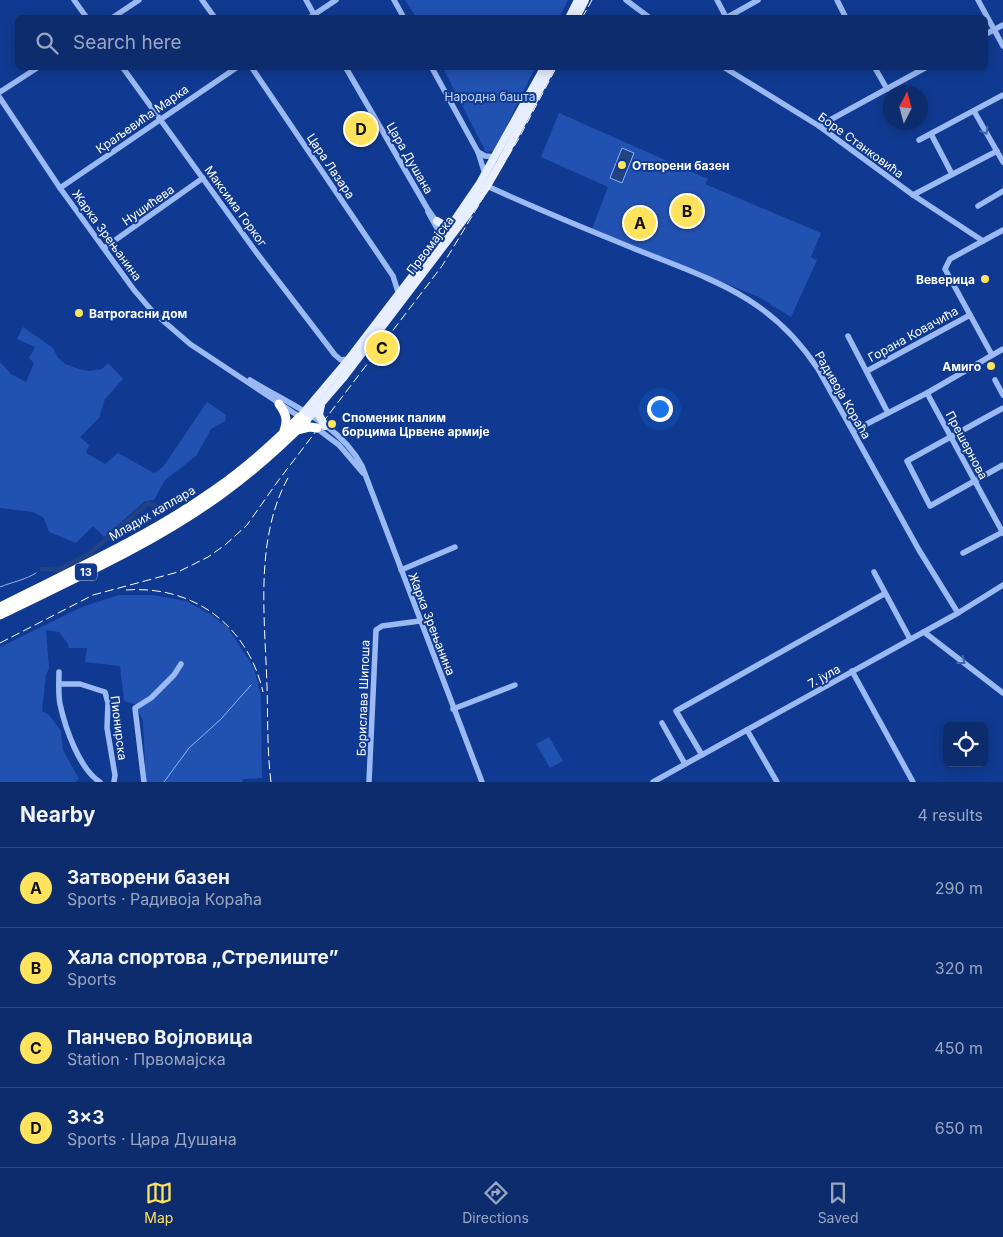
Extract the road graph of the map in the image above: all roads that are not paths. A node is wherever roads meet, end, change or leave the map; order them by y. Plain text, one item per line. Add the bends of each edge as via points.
1 (74, 0) edge
2 (139, 0) edge
3 (202, 0) edge
4 (306, 0) edge
5 (336, 0) edge
6 (394, 0) edge
7 (626, 0) edge
8 (716, 0) edge
9 (758, 0) edge
10 (836, 0) edge
11 (978, 0) edge
12 (583, 1) edge
13 (85, 15) edge
14 (116, 15) edge
15 (213, 15) edge
16 (313, 15) edge
17 (314, 15) edge
18 (402, 15) edge
19 (571, 15) edge
20 (577, 15) edge
21 (646, 15) edge
22 (725, 15) edge
23 (730, 15) edge
24 (844, 15) edge
25 (986, 15) edge
26 (988, 19) edge
27 (1003, 25) edge
28 (994, 30) junction
29 (988, 33) edge
30 (1003, 46) edge
31 (34, 70) edge
32 (124, 70) edge
33 (233, 70) edge
34 (253, 70) edge
35 (347, 70) edge
36 (433, 70) edge
37 (543, 70) edge
38 (550, 70) edge
39 (728, 70) edge
40 (876, 70) edge
41 (922, 70) edge
42 (885, 85) edge
43 (894, 85) edge
44 (883, 91) edge
45 (0, 92) edge
46 (1003, 95) edge
47 (0, 98) edge
48 (974, 111) junction
49 (160, 119) junction
50 (819, 126) junction
51 (931, 134) junction
52 (919, 140) dead end
53 (997, 151) junction
54 (478, 152) junction
55 (496, 157) junction
56 (1003, 162) edge
57 (486, 174) junction
58 (952, 174) junction
59 (203, 178) junction
60 (484, 184) junction
61 (60, 188) junction
62 (1003, 191) edge
63 (913, 195) junction
64 (978, 206) dead end
65 (427, 208) junction
66 (437, 221) junction
67 (452, 224) junction
68 (1003, 230) edge
69 (445, 239) junction
70 (983, 241) junction
71 (104, 248) junction
72 (393, 276) junction
73 (411, 279) junction
74 (399, 295) junction
75 (970, 315) junction
76 (848, 336) dead end
77 (1003, 349) edge
78 (335, 355) junction
79 (992, 355) junction
80 (349, 359) junction
81 (220, 364) junction
82 (867, 371) junction
83 (336, 375) junction
84 (995, 380) dead end
85 (927, 392) junction
86 (1003, 395) edge
87 (279, 404) junction
88 (321, 404) junction
89 (1003, 408) edge
90 (888, 413) junction
91 (305, 416) junction
92 (321, 427) junction
93 (853, 431) junction
94 (295, 432) junction
95 (283, 434) junction
96 (951, 437) junction
97 (1003, 465) edge
98 (974, 481) junction
99 (1003, 533) edge
100 (455, 548) dead end
101 (963, 553) dead end
102 (400, 570) junction
103 (874, 572) dead end
104 (1003, 585) edge
105 (884, 594) junction
106 (0, 607) edge
107 (958, 613) junction
108 (0, 615) edge
109 (420, 621) junction
110 (924, 632) junction
111 (910, 639) junction
112 (181, 664) dead end
113 (852, 671) junction
114 (59, 672) dead end
115 (59, 684) junction
116 (515, 685) dead end
117 (1003, 693) edge
118 (453, 709) junction
119 (662, 723) dead end
120 (747, 730) junction
121 (702, 755) junction
122 (685, 764) junction
123 (100, 782) edge
124 (114, 782) edge
125 (144, 782) edge
126 (369, 782) edge
127 (482, 782) edge
128 (653, 782) edge
129 (777, 782) edge
130 (913, 782) edge

1 - 13 street
2 - 14 street
3 - 15 street
4 - 16 street
5 - 17 street
6 - 18 street
7 - 21 street
8 - 22 street
9 - 23 street
10 - 24 street
11 - 25 street
12 - 19 main road
12 - 20 main road
26 - 28 street
27 - 28 street
28 - 29 street
28 - 30 street
31 - 45 street
32 - 49 street, Максима Горког
33 - 49 street, Краљевића Марка
34 - 72 street, Цара Лазара
35 - 65 street, Цара Душана
36 - 54 street
37 - 55 main road, Првомајска / 13
38 - 60 main road, Првомајска / 13 via 519,130
39 - 50 street, Боре Станковића
40 - 42 street
41 - 43 street
44 - 50 street
46 - 48 street
47 - 61 street, Жарка Зрењанина
48 - 51 street
48 -> 53 street
49 - 59 street, Максима Горког
49 - 61 street, Краљевића Марка
50 - 63 street, Боре Станковића
51 - 52 street
51 - 58 street
53 - 56 street
53 - 58 street
54 - 55 street
54 - 57 street
55 - 57 main road, Првомајска / 13
57 - 60 main road, Првомајска / 13
58 - 63 street
59 - 71 street, Нушићева
59 - 78 street, Максима Горког
60 - 67 main road, Првомајска / 13
60 - 69 main road, Првомајска / 13
60 - 93 street, Радивоја Кораћа via 683,268 753,302 799,342
61 - 71 street, Жарка Зрењанина
62 - 64 street
63 - 70 street, Боре Станковића
65 - 66 street, Цара Душана
65 - 69 street, Цара Душана
66 - 67 main road via 444,225
66 - 69 street, Цара Душана
67 - 69 main road, Првомајска / 13
68 - 70 street
69 - 73 main road, Првомајска / 13
69 - 88 main road, Првомајска / 13
70 - 75 street via 950,259 946,265 947,273
71 - 81 street, Жарка Зрењанина via 160,320
72 - 73 street via 400,280
72 - 74 street, Цара Лазара
73 - 74 main road, Првомајска / 13
74 - 80 main road, Првомајска / 13
75 - 79 street
75 - 82 street, Горана Ковачића
76 - 82 street
77 - 79 street
78 - 80 street via 341,360
78 - 83 street
79 - 85 street
80 - 83 main road, Првомајска / 13
81 - 87 street, Жарка Зрењанина
81 - 91 street, Жарка Зрењанина
82 - 90 street
83 - 91 main road, Првомајска / 13
84 - 86 street
85 - 90 street
85 - 96 street, Прешернова
87 - 91 street, Жарка Зрењанина
87 - 95 highway via 287,419
88 - 91 main road, Првомајска / 13
88 - 92 main road
89 - 96 street
90 - 93 street
91 - 92 street, Жарка Зрењанина
91 - 94 highway, 13
91 - 95 highway, Младих каплара / 13
92 - 94 highway via 306,427
92 - 102 street, Жарка Зрењанина via 363,473
93 - 107 street, Радивоја Кораћа
94 - 108 highway, Младих каплара / 13 via 240,480 192,515
95 - 106 highway, Младих каплара / 13 via 218,488 166,522
96 - 98 street, Прешернова
96 - 98 street via 907,461 930,506
97 - 98 street
98 - 99 street, Прешернова
99 - 101 street
100 - 102 street
102 - 109 street, Жарка Зрењанина
103 - 105 street
104 - 107 street, 7. јула
105 - 111 street
105 - 121 street via 676,711
107 - 110 street, 7. јула
109 - 118 street, Жарка Зрењанина
109 - 126 street, Борислава Шипоша via 382,626 376,630
110 - 111 street, 7. јула
110 -> 117 street
111 - 113 street, 7. јула
112 - 125 street, Пионирска via 174,676 151,698 135,708
113 - 120 street, 7. јула
113 - 130 street
114 - 115 street
115 - 123 street via 65,722 78,755 90,774
115 - 124 street, Пионирска via 80,684 106,692
116 - 118 street
118 - 127 street, Жарка Зрењанина
119 - 122 street
120 - 121 street, 7. јула
120 - 129 street
121 - 122 street, 7. јула
122 - 128 street, 7. јула

